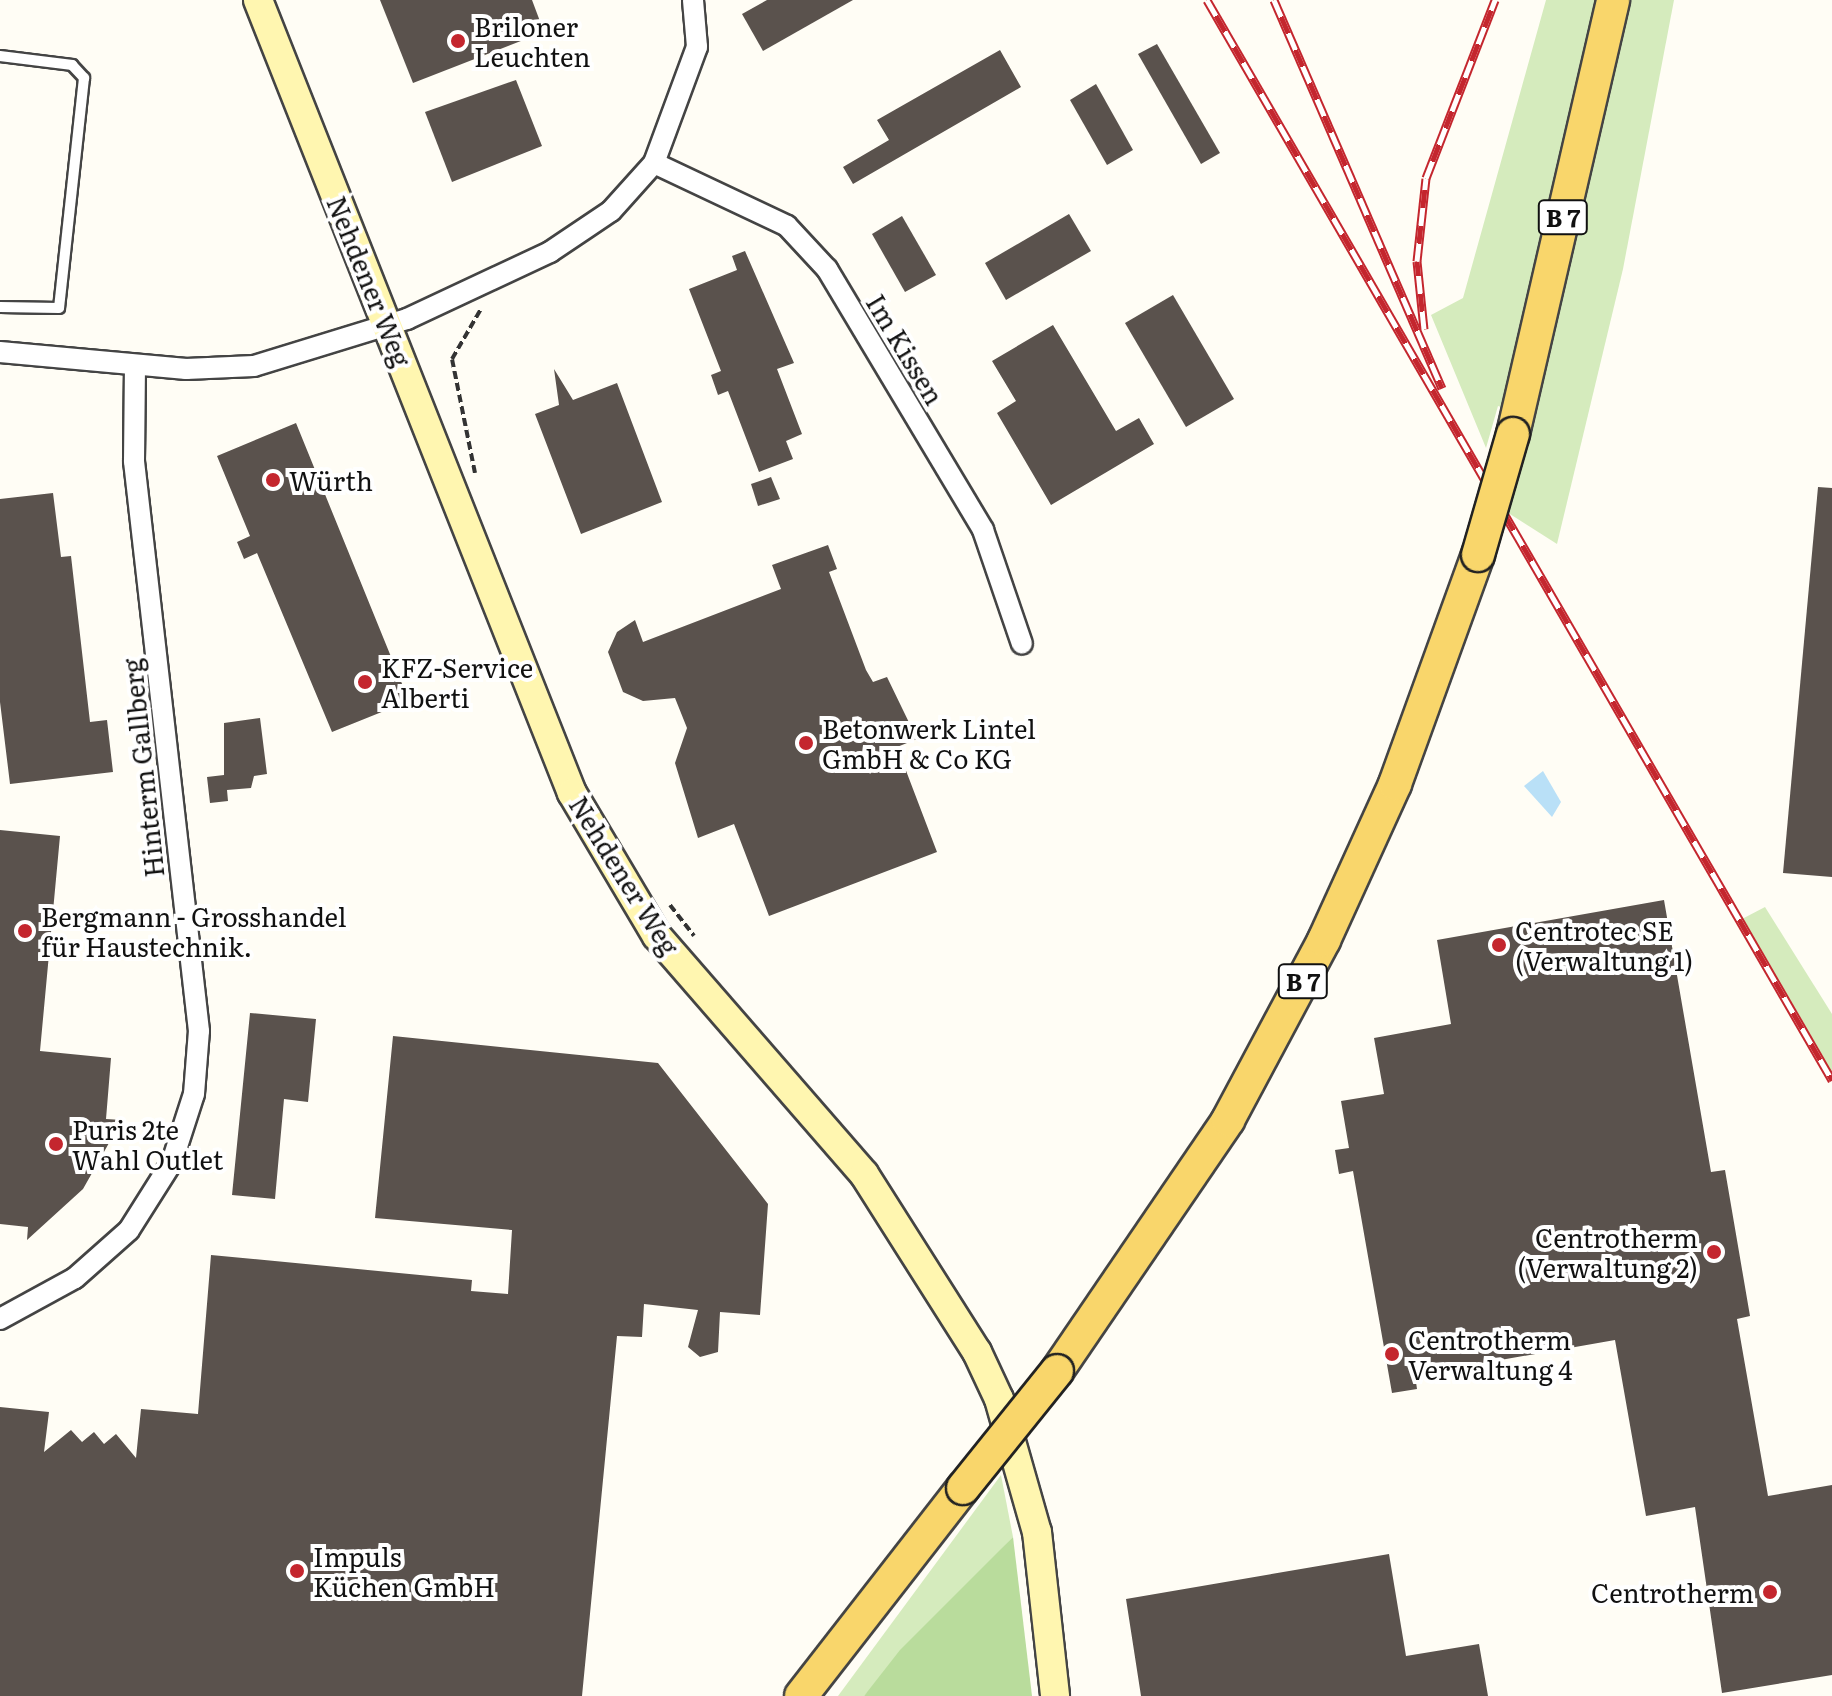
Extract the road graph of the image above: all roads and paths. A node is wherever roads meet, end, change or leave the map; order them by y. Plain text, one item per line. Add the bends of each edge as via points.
1 (258, 0) edge
2 (693, 0) edge
3 (1613, 0) edge
4 (0, 56) edge
5 (654, 163) junction
6 (499, 277) junction
7 (0, 307) edge
8 (389, 325) junction
9 (0, 352) edge
10 (135, 366) junction
11 (477, 482) dead end
12 (1022, 644) dead end
13 (665, 898) dead end
14 (703, 948) dead end
15 (0, 1319) edge
16 (801, 1696) edge
17 (1055, 1696) edge

1 - 8 street, Nehdener Weg
2 - 5 street via 697,47
3 - 16 main road, B 7, bridge via 1513,434 1478,555 1395,784 1324,940 1228,1120 1057,1371
4 - 7 lane via 72,65 84,78 59,308
5 - 6 street via 611,211
5 - 12 street, Im Kissen via 787,226 827,269 983,530
6 - 8 street
6 - 11 path via 452,359
8 - 10 street via 254,366
8 - 17 street, Nehdener Weg via 572,793 657,936 864,1174 977,1352 999,1399 1037,1532
9 - 10 street
10 - 15 street, Hinterm Gallberg via 134,461 199,1031 194,1094 172,1162 129,1230 75,1278
13 - 14 path

